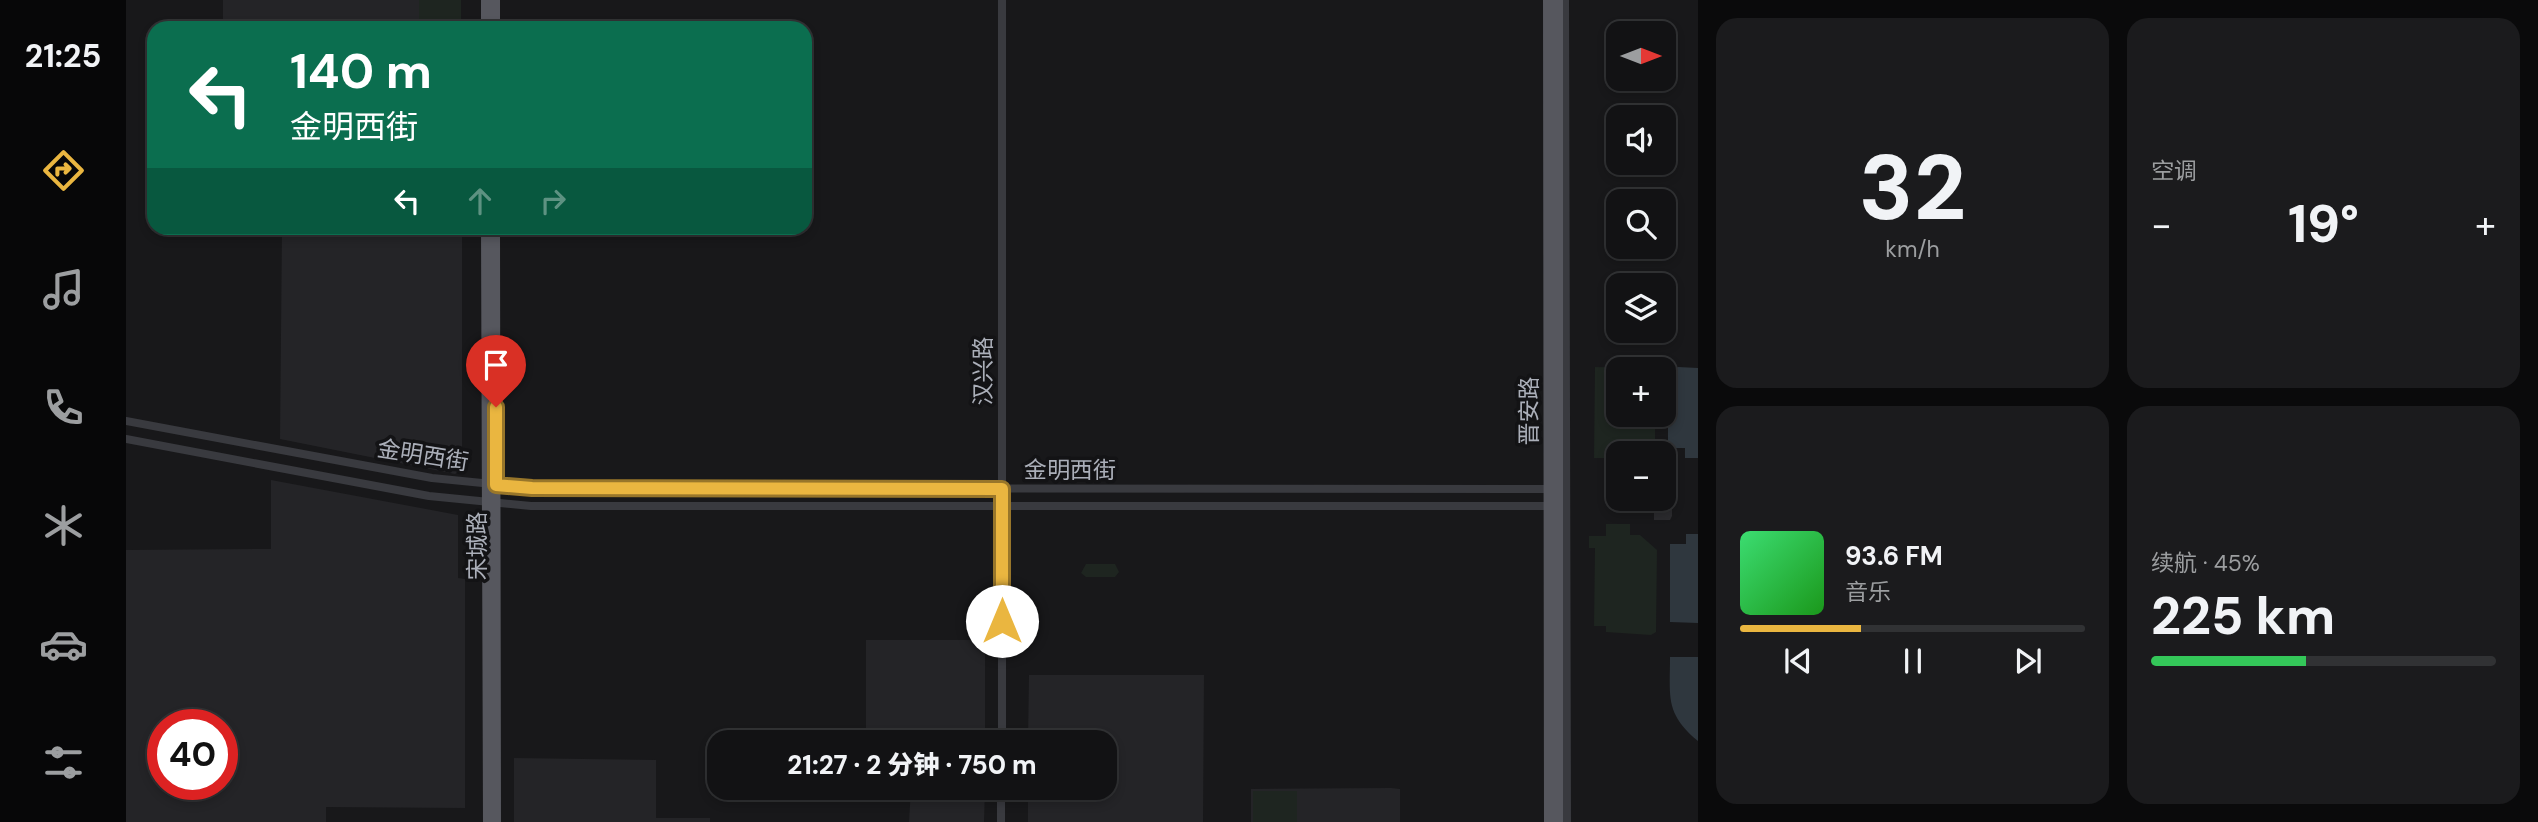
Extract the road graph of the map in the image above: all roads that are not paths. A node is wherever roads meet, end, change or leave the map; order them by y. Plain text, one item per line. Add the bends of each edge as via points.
1 (486, 0) edge
2 (495, 0) edge
3 (999, 0) edge
4 (1548, 0) edge
5 (1558, 0) edge
6 (1565, 0) edge
7 (486, 21) edge
8 (495, 21) edge
9 (486, 235) edge
10 (495, 235) edge
11 (126, 421) edge
12 (126, 439) edge
13 (492, 484) junction
14 (999, 489) junction
15 (1553, 489) junction
16 (492, 503) junction
17 (1553, 506) junction
18 (999, 507) junction
19 (999, 730) edge
20 (999, 800) edge
21 (488, 822) edge
22 (496, 822) edge
23 (999, 822) edge
24 (1549, 822) edge
25 (1558, 822) edge
26 (1567, 822) edge

1 - 7 main road
2 - 8 main road
3 - 14 street, 汉兴路
4 - 15 main road, 晋安路
5 - 15 main road, 晋安路
6 - 26 street
9 - 13 main road, 宋城路
10 - 13 main road, 宋城路
11 - 13 street, 金明西街 via 432,478
12 - 16 street, 金明西街 via 429,496
13 - 14 street, 金明西街 via 532,488
13 - 16 main road, 宋城路
14 - 15 street, 金明西街
14 - 18 street, 汉兴路
15 - 17 main road, 晋安路
16 - 18 street, 金明西街
16 - 21 main road, 宋城路
16 - 22 main road, 宋城路
17 - 18 street, 金明西街
17 - 24 main road, 晋安路
17 - 25 main road, 晋安路
18 - 19 street, 汉兴路
20 - 23 street

